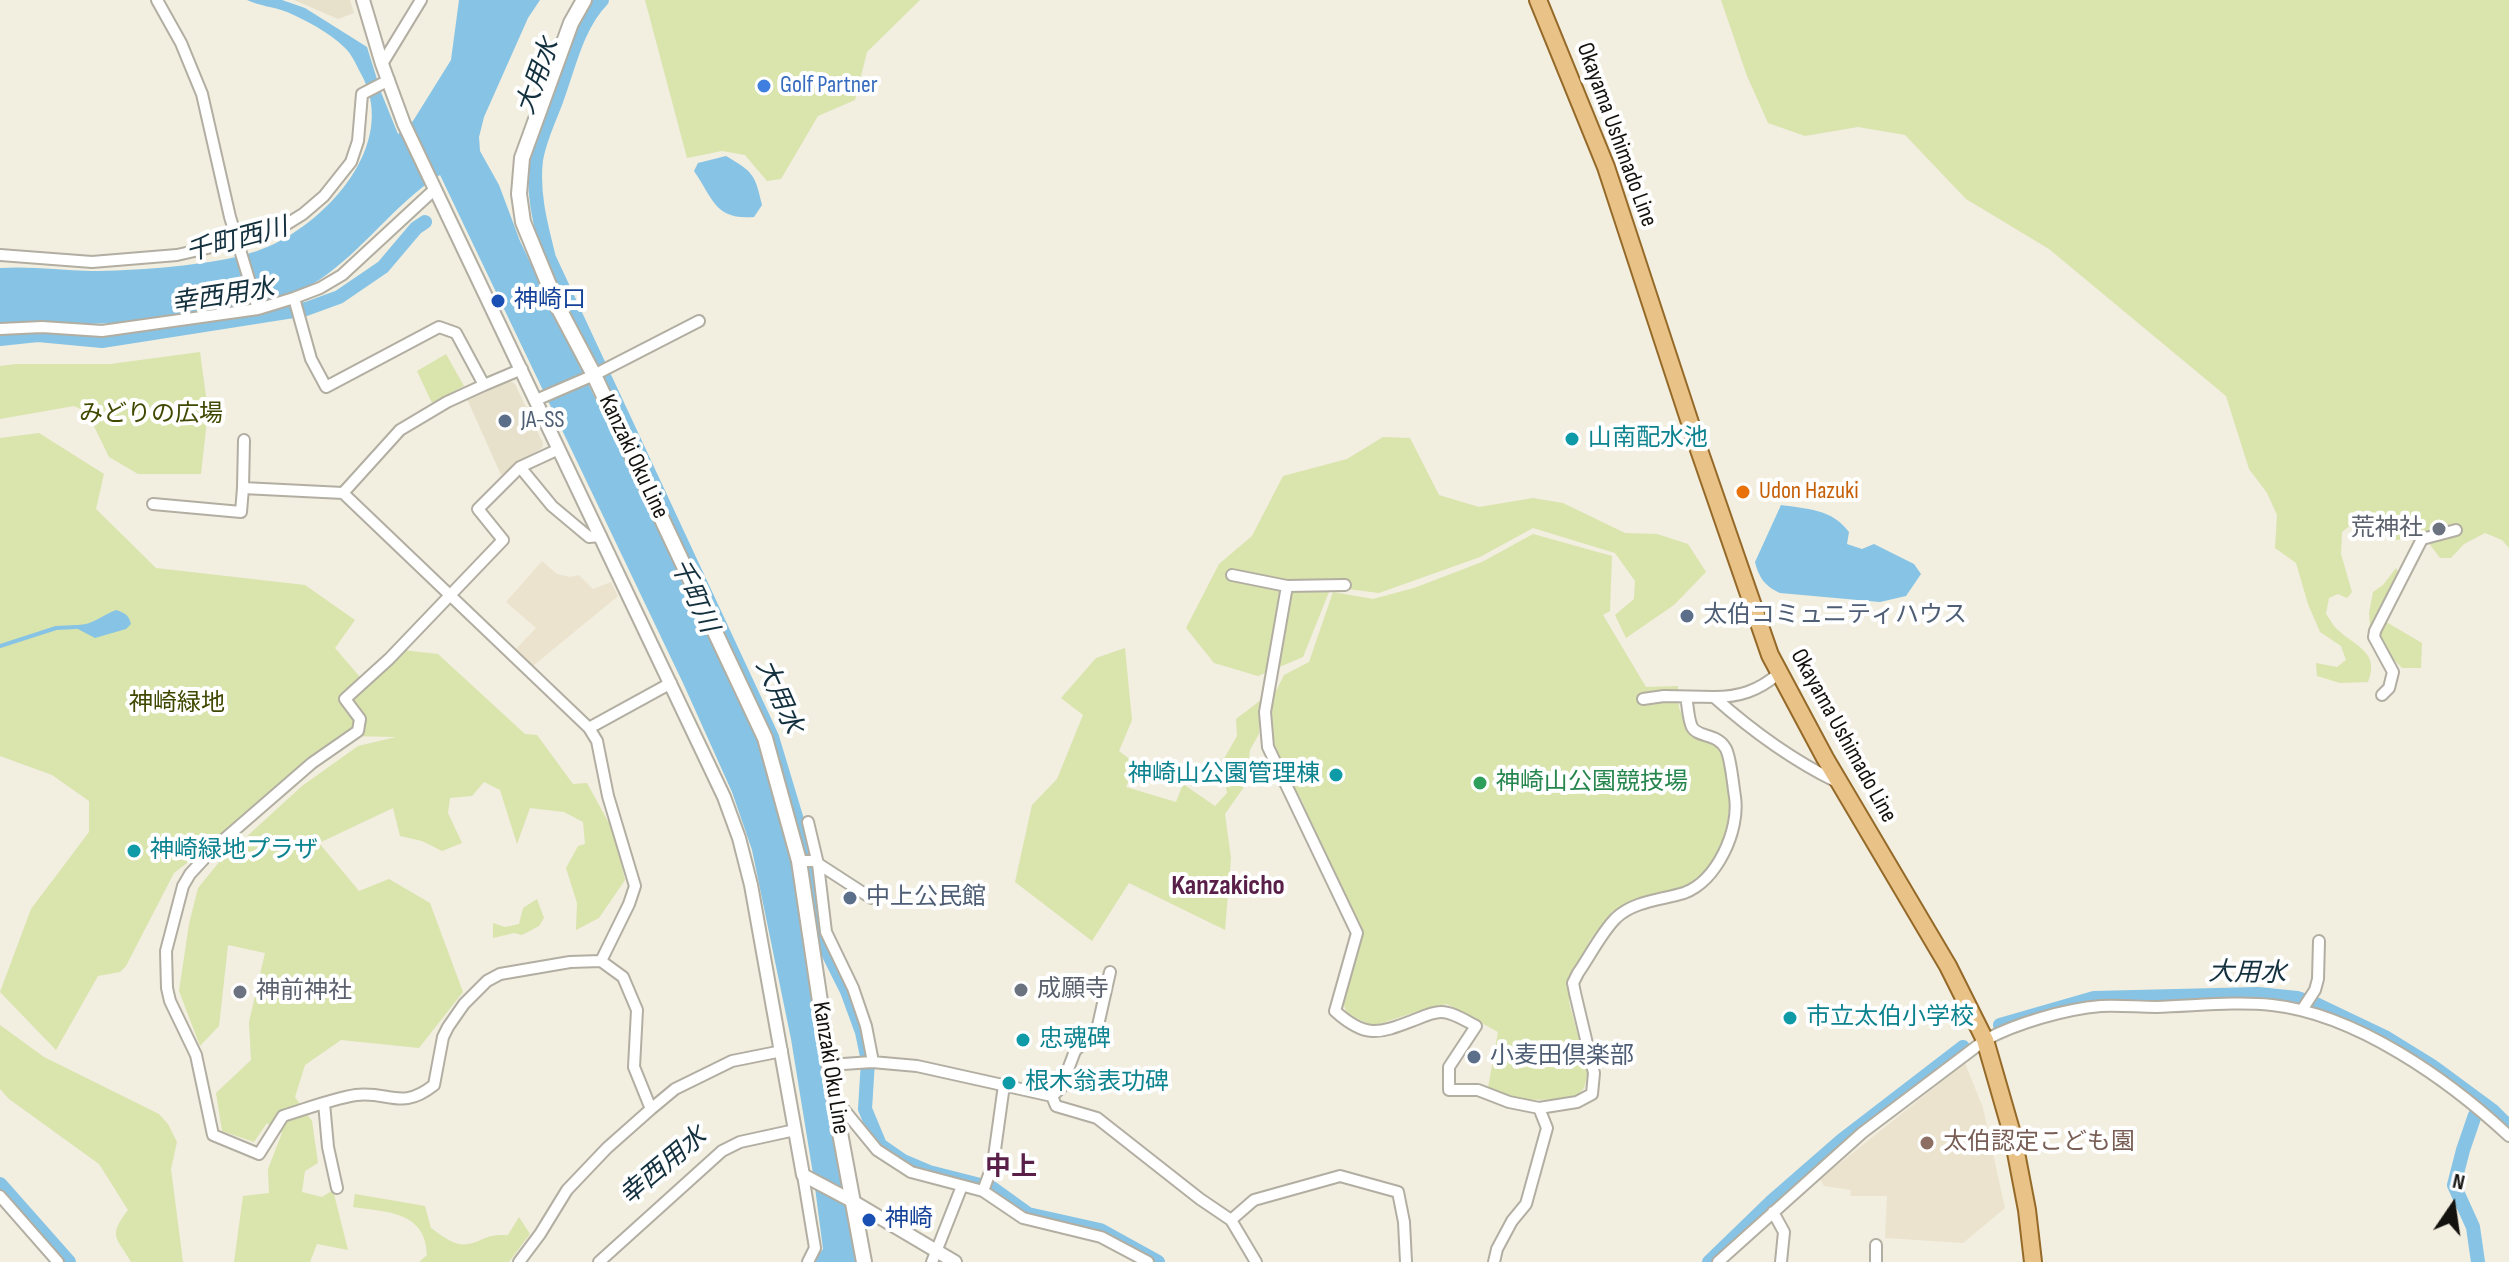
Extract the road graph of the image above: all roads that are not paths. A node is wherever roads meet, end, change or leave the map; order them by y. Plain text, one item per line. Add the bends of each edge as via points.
1 (157, 0) edge
2 (363, 0) edge
3 (421, 0) edge
4 (584, 0) edge
5 (1538, 0) edge
6 (382, 64) junction
7 (385, 81) junction
8 (433, 186) junction
9 (238, 244) junction
10 (0, 255) edge
11 (297, 306) junction
12 (258, 307) junction
13 (699, 321) dead end
14 (0, 329) edge
15 (522, 369) junction
16 (596, 373) junction
17 (484, 385) junction
18 (539, 399) junction
19 (244, 440) dead end
20 (559, 449) junction
21 (520, 467) junction
22 (243, 488) junction
23 (343, 493) junction
24 (153, 504) dead end
25 (2456, 530) dead end
26 (601, 536) junction
27 (1232, 575) dead end
28 (1345, 585) dead end
29 (1287, 586) junction
30 (452, 595) junction
31 (1778, 674) junction
32 (671, 683) junction
33 (2382, 695) dead end
34 (1686, 697) junction
35 (1714, 697) junction
36 (1643, 699) dead end
37 (589, 728) junction
38 (1841, 784) junction
39 (808, 822) dead end
40 (809, 862) junction
41 (871, 898) dead end
42 (2319, 941) dead end
43 (601, 961) junction
44 (1110, 972) dead end
45 (2306, 1004) junction
46 (1985, 1040) junction
47 (782, 1051) junction
48 (873, 1062) junction
49 (829, 1065) junction
50 (1004, 1085) junction
51 (1052, 1096) junction
52 (834, 1097) junction
53 (324, 1103) junction
54 (1539, 1108) junction
55 (651, 1109) junction
56 (795, 1130) junction
57 (2509, 1136) edge
58 (809, 1178) junction
59 (962, 1186) junction
60 (985, 1187) junction
61 (337, 1188) dead end
62 (0, 1196) edge
63 (849, 1199) junction
64 (1773, 1212) junction
65 (1231, 1220) junction
66 (1876, 1245) dead end
67 (934, 1257) edge
68 (58, 1262) edge
69 (519, 1262) edge
70 (599, 1262) edge
71 (808, 1262) edge
72 (864, 1262) edge
73 (955, 1262) edge
74 (1148, 1262) edge
75 (1256, 1262) edge
76 (1406, 1262) edge
77 (1494, 1262) edge
78 (1718, 1262) edge
79 (1781, 1262) edge
80 (1876, 1262) edge
81 (2033, 1262) edge

1 - 9 street via 202,94
2 - 6 street
3 - 6 street
4 - 16 main road, Kanzaki Oku Line via 522,158 519,194 523,222 558,307
5 - 31 main road, Okayama Ushimado Line via 1606,167
6 - 7 street
7 - 8 street
7 - 9 street via 362,94 358,141 337,182 303,214
8 - 11 street via 342,275
8 - 15 street
9 - 10 street via 92,262
9 - 12 street
11 - 12 street
11 - 17 street via 311,359 326,387 439,327 456,333
12 - 14 street via 102,331
13 - 16 street
15 - 17 street
15 - 18 street
16 - 18 street
16 - 40 main road, Kanzaki Oku Line via 765,738
17 - 23 street via 400,430
18 - 20 street
19 - 22 street
20 - 21 street
20 - 26 street
21 - 26 street via 552,506 589,537
21 - 30 street via 478,509 503,540
22 - 23 street
22 - 24 street via 241,512
23 - 30 street
25 - 33 street via 2422,539 2375,631 2393,672
26 - 32 street
27 - 29 street
28 - 29 street
29 - 54 street via 1265,712 1268,747 1357,933 1335,1011 1353,1027 1383,1032 1438,1011 1450,1013 1476,1026 1449,1067 1449,1090 1478,1090
30 - 37 street
30 - 53 street via 345,699 360,719 358,731 312,763 214,848 190,874 179,899 166,951 167,988 196,1055 213,1135 259,1154 283,1116
31 - 35 street via 1763,687
31 - 38 main road, Okayama Ushimado Line
32 - 37 street
32 - 47 street via 739,838
34 - 35 street
34 - 36 street
34 - 54 street via 1692,727 1716,737 1726,749 1735,825 1706,879 1687,892 1634,906 1608,929 1573,983 1594,1073 1592,1094
35 - 38 street via 1804,766
37 - 43 street via 597,741 635,886
38 - 46 main road, Okayama Ushimado Line via 1948,966
39 - 40 street
40 - 41 street
40 - 48 street via 826,932 853,988
40 - 49 main road, Kanzaki Oku Line
42 - 45 street via 2318,979
43 - 53 street via 500,974 487,981 448,1027 434,1085 417,1097 357,1095
43 - 55 street via 623,977 637,1010 634,1067
44 - 51 street via 1097,1030 1075,1051 1061,1088
45 - 46 street via 2104,1006 2005,1030
45 - 57 street via 2403,1056
46 - 64 street via 1862,1133
46 - 81 main road, Okayama Ushimado Line via 2013,1137
47 - 55 street via 732,1061 675,1089
47 - 56 street
48 - 49 street
48 - 50 street
49 - 52 main road, Kanzaki Oku Line
50 - 51 street
50 - 60 street
51 - 65 street via 1056,1106 1097,1118
52 - 59 street via 885,1156 920,1176
52 - 63 main road, Kanzaki Oku Line
53 - 61 street
54 - 77 street via 1547,1128 1526,1204 1507,1230
55 - 69 street via 573,1183
56 - 58 street
56 - 70 street via 722,1151
58 - 63 street
58 - 71 street via 815,1248
59 - 60 street
59 - 67 street
60 - 74 street via 1023,1218 1101,1237
62 - 68 street
63 - 67 street
63 - 72 main road, Kanzaki Oku Line
64 - 78 street
64 - 79 street via 1784,1232
65 - 75 street
65 - 76 street via 1254,1200 1340,1176 1398,1192
66 - 80 street
67 - 73 street

